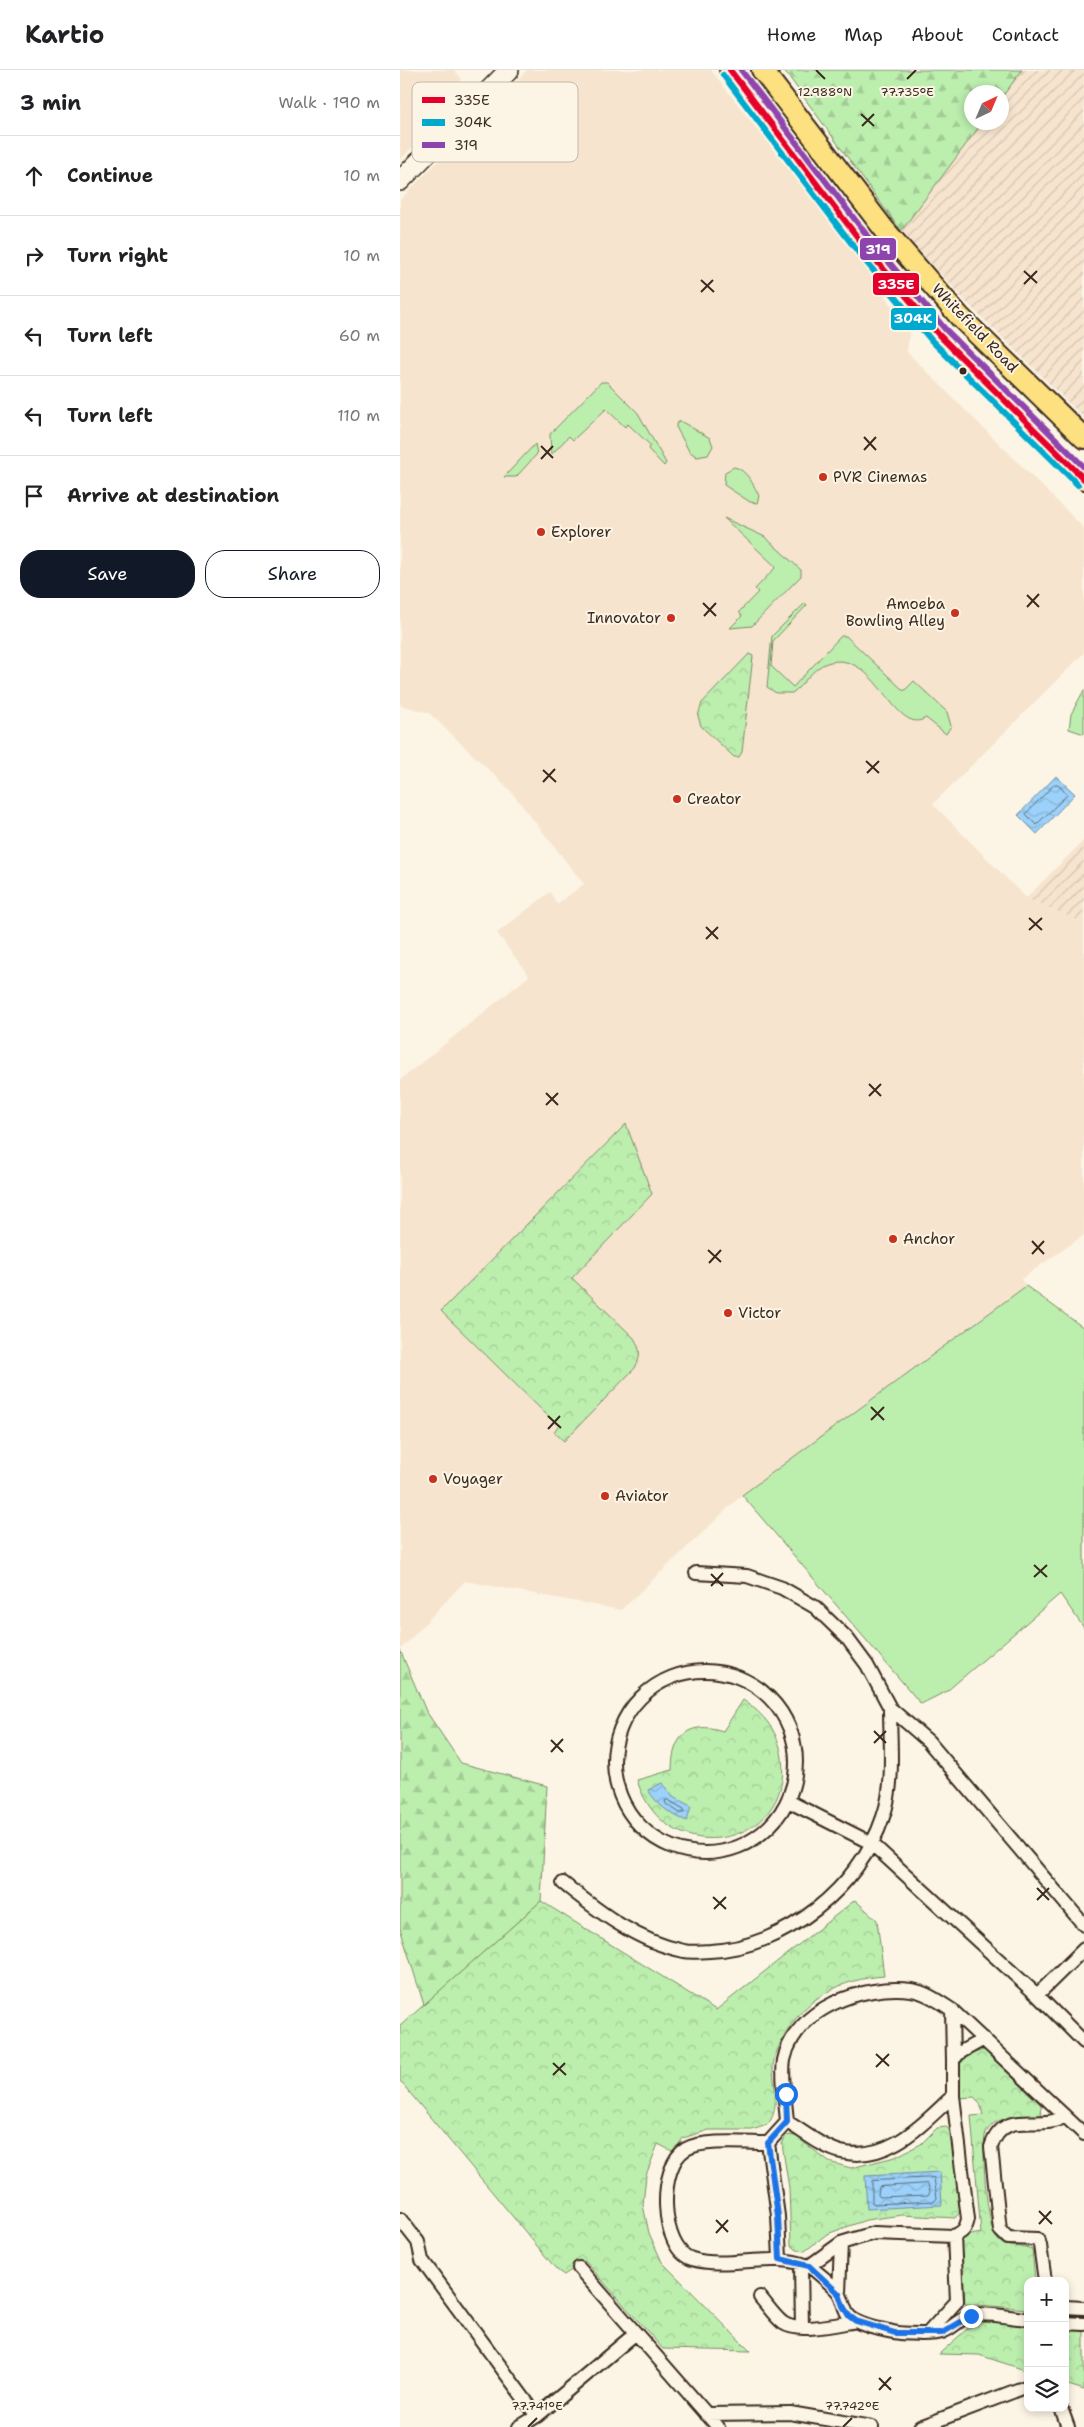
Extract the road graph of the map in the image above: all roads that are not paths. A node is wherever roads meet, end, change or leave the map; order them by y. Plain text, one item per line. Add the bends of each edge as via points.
1 (509, 70) edge
2 (730, 70) edge
3 (762, 70) edge
4 (497, 82) edge
5 (419, 162) edge
6 (400, 181) edge
7 (1084, 438) edge
8 (1084, 479) edge
9 (696, 1573) dead end
10 (890, 1708) junction
11 (788, 1801) junction
12 (871, 1843) junction
13 (563, 1884) dead end
14 (1084, 1925) edge
15 (1084, 1949) edge
16 (1037, 1995) junction
17 (952, 2010) junction
18 (984, 2039) junction
19 (1084, 2042) edge
20 (953, 2060) junction
21 (953, 2096) junction
22 (1065, 2116) junction
23 (787, 2122) junction
24 (1084, 2134) edge
25 (768, 2143) junction
26 (400, 2219) edge
27 (954, 2236) junction
28 (841, 2243) junction
29 (780, 2259) junction
30 (805, 2265) junction
31 (579, 2268) dead end
32 (1044, 2277) edge
33 (839, 2294) junction
34 (760, 2297) dead end
35 (1069, 2307) edge
36 (1084, 2308) edge
37 (1024, 2319) edge
38 (856, 2321) junction
39 (1069, 2323) edge
40 (1084, 2324) edge
41 (802, 2328) junction
42 (636, 2333) junction
43 (928, 2333) junction
44 (1024, 2388) edge
45 (1062, 2412) edge
46 (706, 2414) junction
47 (537, 2416) junction
48 (519, 2427) edge
49 (718, 2427) edge
50 (872, 2427) edge
51 (920, 2427) edge
52 (1068, 2427) edge

1 - 4 street
2 - 8 main road, Whitefield Road via 865,247 939,335
3 - 7 main road, Whitefield Road via 884,229 960,317
5 - 6 street
9 - 10 street via 747,1576 782,1588 815,1607 847,1638 867,1665
10 - 12 street via 889,1789 883,1817
10 - 14 street via 928,1741
11 - 11 street via 773,1824 751,1842 725,1852 697,1853 670,1846 646,1832 628,1810 617,1785 614,1757 620,1730 634,1705 656,1685 683,1674 712,1671 740,1678 765,1694 784,1716 795,1744 796,1773
11 - 12 street
12 - 13 street via 856,1869 836,1892 810,1912 782,1930 726,1950 686,1952 646,1940
12 - 16 street
15 - 16 street
16 - 19 street
17 - 18 street
17 - 20 street
17 - 23 street via 936,1999 912,1990 888,1990 848,1996 814,2014 793,2038 784,2061
18 - 20 street via 959,2052
18 - 22 street
20 - 21 street
21 - 23 street via 908,2136 873,2154 840,2152
21 - 27 street via 968,2219 963,2232
22 - 24 street
22 - 32 street via 1058,2121 1016,2123 1003,2128 994,2137 991,2147 1000,2230 1008,2238 1037,2239
23 - 25 street
25 - 29 street
25 - 29 street via 698,2145 685,2149 675,2158 670,2170 665,2195 667,2218 676,2245 690,2259 714,2262
26 - 47 street via 418,2242 422,2260
27 - 28 street via 874,2232
27 - 43 street via 958,2301
28 - 30 street
28 - 33 street
29 - 30 street
30 - 33 street
30 - 41 street
31 - 42 street
33 - 38 street via 849,2316
34 - 41 street via 784,2323
35 - 36 street
37 - 43 street via 971,2316 942,2333
38 - 41 street
38 - 43 street via 895,2333
39 - 40 street
42 - 46 street
42 - 47 street
44 - 51 street
45 - 52 street
46 - 49 street
46 - 50 street via 790,2413
47 - 48 street

